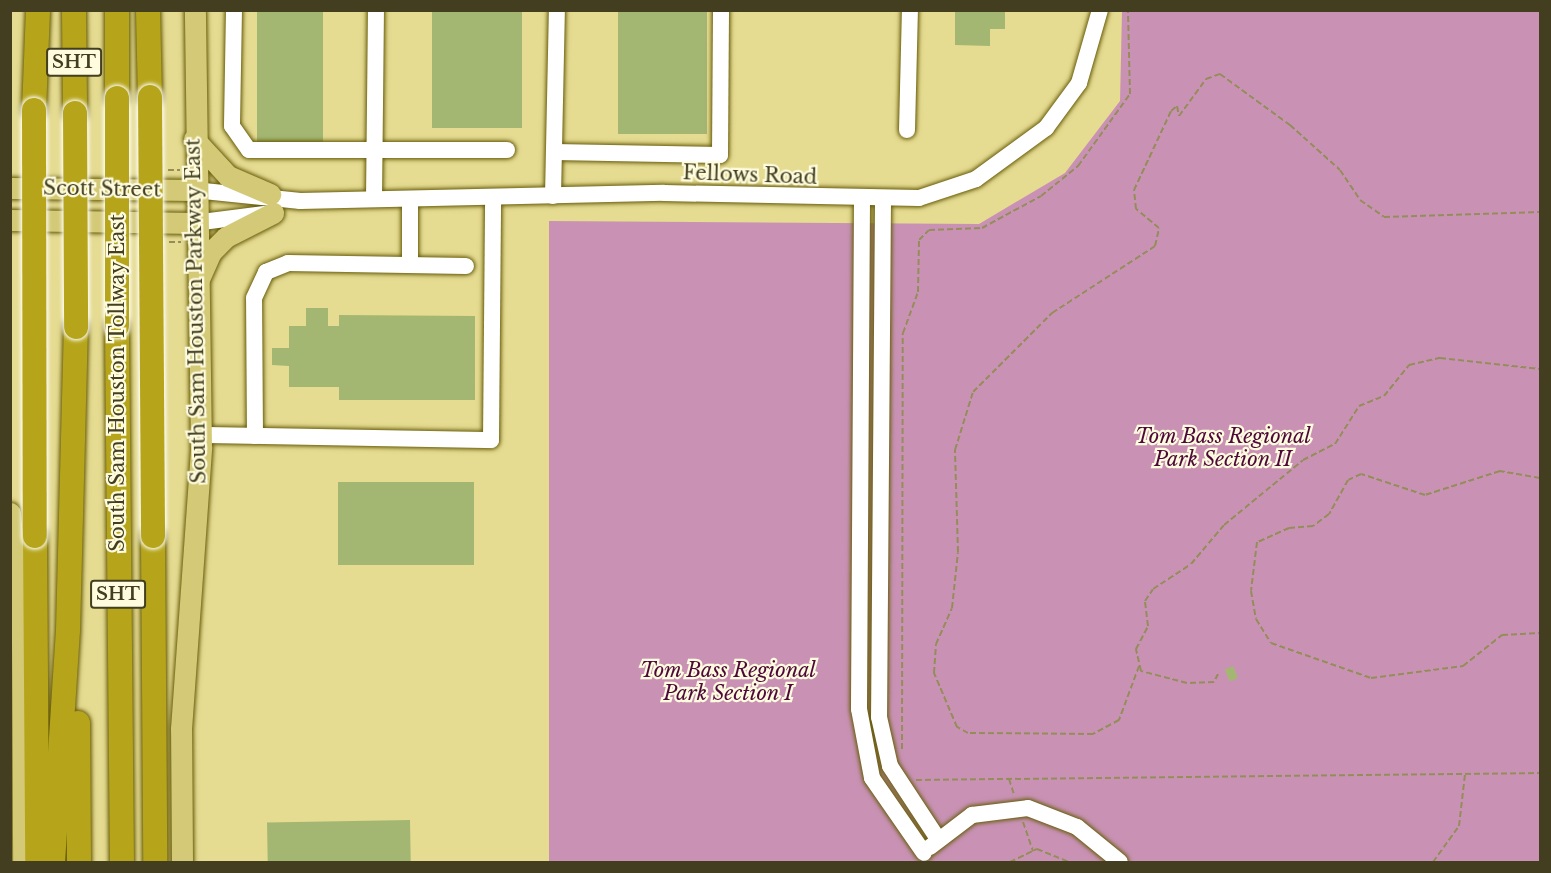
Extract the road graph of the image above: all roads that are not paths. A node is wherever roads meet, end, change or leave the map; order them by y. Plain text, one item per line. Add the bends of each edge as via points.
1 (38, 10) edge
2 (74, 10) edge
3 (117, 10) edge
4 (148, 10) edge
5 (195, 10) edge
6 (234, 10) edge
7 (376, 10) edge
8 (557, 10) edge
9 (720, 10) edge
10 (910, 10) edge
11 (1100, 10) edge
12 (907, 130) dead end
13 (194, 139) junction
14 (507, 150) dead end
15 (374, 151) junction
16 (554, 152) junction
17 (10, 188) edge
18 (194, 190) junction
19 (553, 196) junction
20 (493, 197) junction
21 (410, 199) junction
22 (374, 200) junction
23 (862, 200) junction
24 (883, 201) junction
25 (272, 204) junction
26 (10, 220) edge
27 (194, 223) junction
28 (410, 265) junction
29 (466, 266) dead end
30 (196, 285) junction
31 (76, 327) junction
32 (201, 435) junction
33 (255, 436) junction
34 (860, 462) junction
35 (881, 462) junction
36 (10, 513) edge
37 (118, 643) junction
38 (878, 696) junction
39 (859, 697) junction
40 (938, 839) junction
41 (921, 858) edge
42 (23, 862) edge
43 (37, 862) edge
44 (53, 862) edge
45 (79, 862) edge
46 (122, 862) edge
47 (143, 862) edge
48 (155, 862) edge
49 (182, 862) edge
50 (1120, 862) edge

1 - 43 highway, bridge via 34,110
2 - 31 highway, South Sam Houston Tollway East / SHT, bridge
3 - 37 highway, South Sam Houston Tollway East / SHT, bridge
4 - 48 highway, bridge
5 - 13 main road, South Sam Houston Parkway East
6 - 15 street via 232,126 249,150
7 - 15 street
8 - 16 street
9 - 16 street via 720,154
10 - 12 street
11 - 24 street, Fellows Road via 1079,83 1031,142 959,187
13 - 18 main road, South Sam Houston Parkway East
13 - 25 main road via 228,176
14 - 15 street
15 - 22 street
16 - 19 street
17 - 18 main road, Scott Street
18 - 25 street, Fellows Road
18 - 27 main road, South Sam Houston Parkway East
19 - 20 street, Fellows Road
19 - 23 street, Fellows Road
20 - 21 street, Fellows Road
20 - 33 street via 492,440
21 - 22 street, Fellows Road
21 - 28 street
22 - 25 street, Fellows Road
23 - 24 street, Fellows Road
23 - 34 street
24 - 35 street
25 - 27 street, Fellows Road
25 - 30 main road via 211,252
26 - 27 main road, Scott Street
27 - 30 main road, South Sam Houston Parkway East
28 - 29 street
28 - 33 street via 288,263 266,272 254,297
30 - 32 main road, South Sam Houston Parkway East
31 - 44 highway via 68,630
31 - 45 highway, South Sam Houston Tollway East / SHT
32 - 33 street
32 - 49 main road, South Sam Houston Parkway East via 181,729
34 - 35 street
34 - 39 street
35 - 38 street
36 - 42 main road via 22,642
37 - 46 highway, South Sam Houston Tollway East / SHT
37 - 47 highway via 139,698
38 - 39 street
38 - 40 street via 890,766
39 - 41 street via 872,778
40 - 41 street
40 - 50 street via 972,815 1028,808 1077,827

